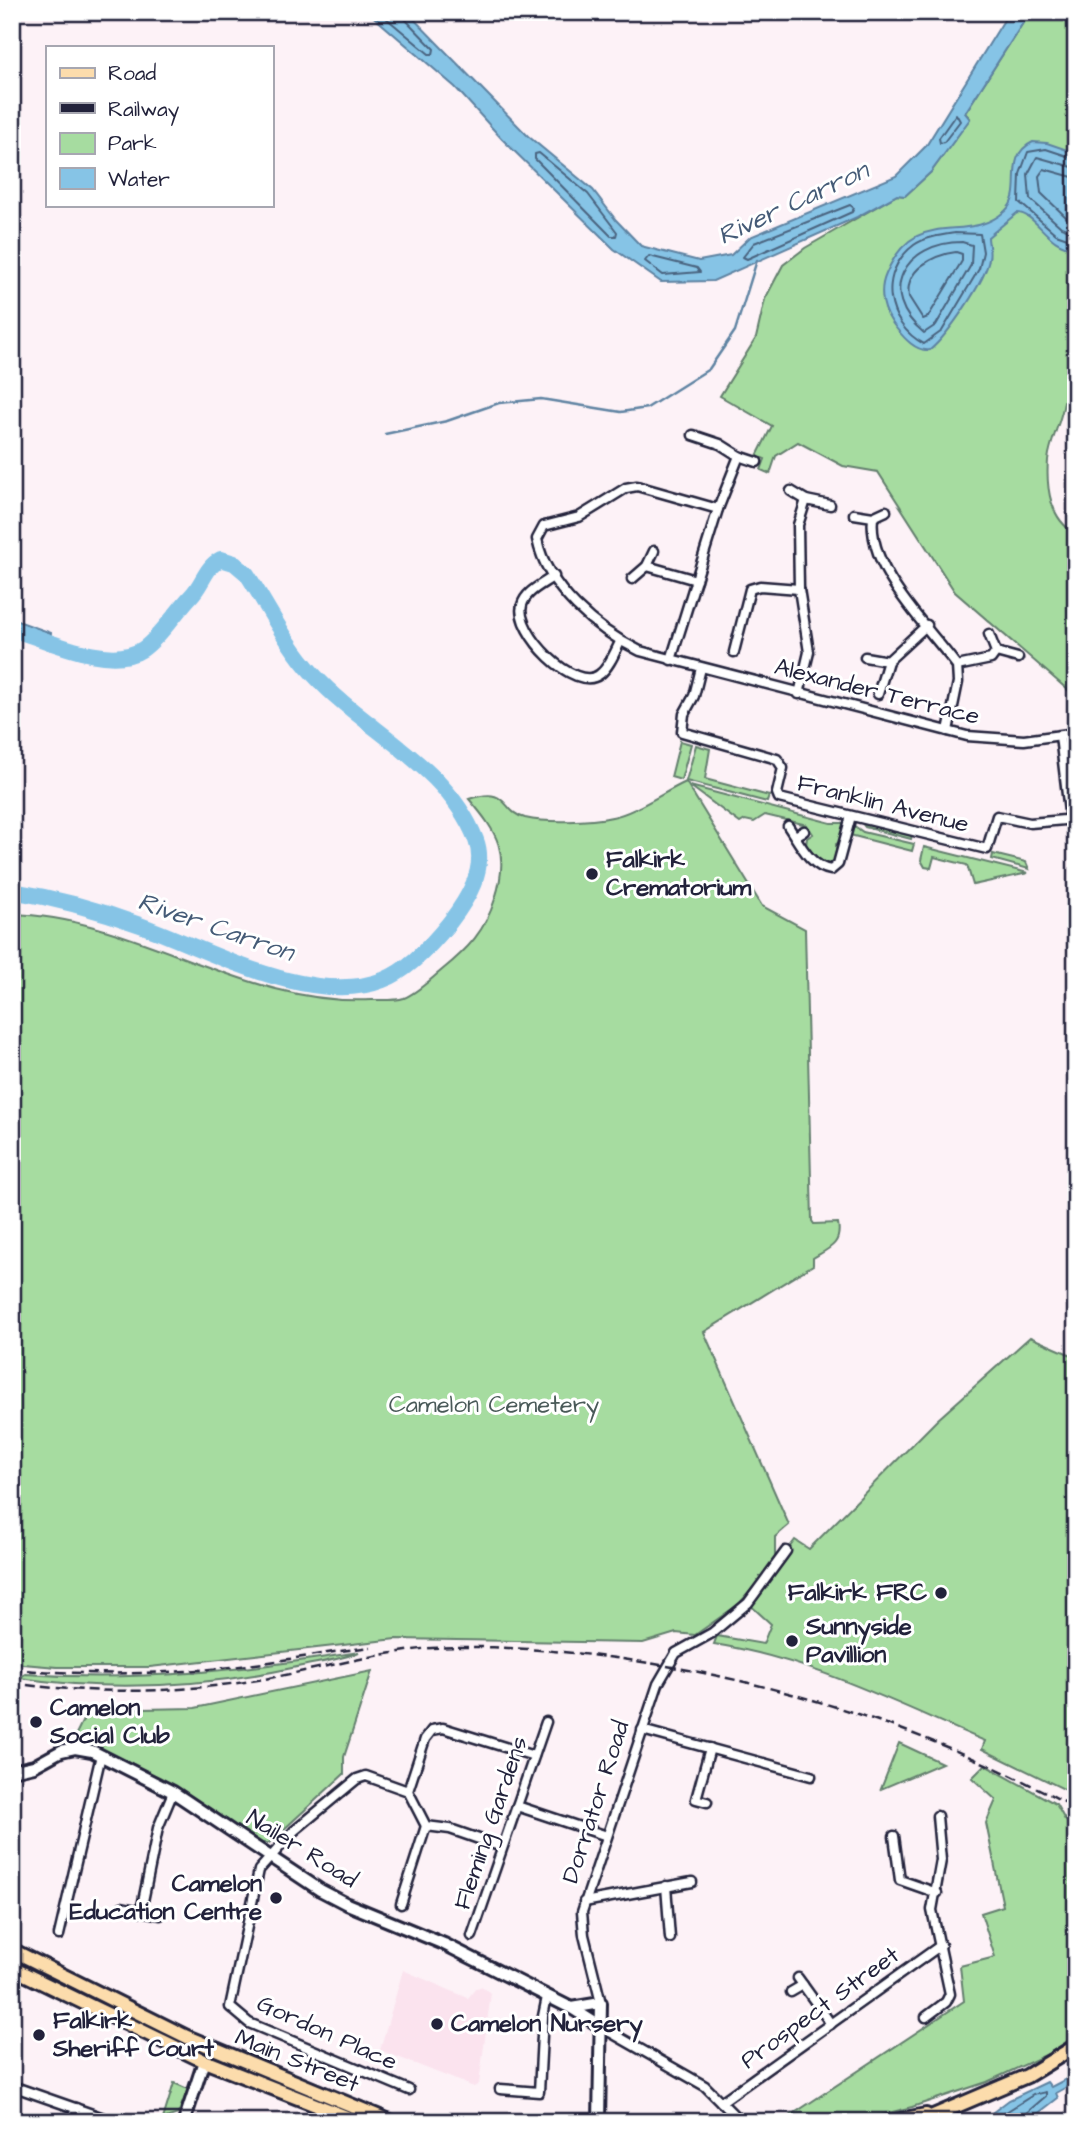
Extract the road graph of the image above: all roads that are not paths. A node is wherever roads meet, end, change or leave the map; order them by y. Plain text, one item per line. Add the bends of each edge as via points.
1 (693, 435) dead end
2 (739, 456) junction
3 (757, 462) dead end
4 (791, 491) dead end
5 (806, 500) junction
6 (830, 505) dead end
7 (718, 509) junction
8 (886, 511) dead end
9 (854, 514) dead end
10 (873, 517) junction
11 (654, 551) dead end
12 (647, 566) junction
13 (554, 576) junction
14 (632, 579) dead end
15 (696, 580) junction
16 (799, 589) junction
17 (927, 625) junction
18 (989, 634) dead end
19 (620, 642) junction
20 (734, 652) dead end
21 (996, 652) junction
22 (865, 657) dead end
23 (1018, 658) dead end
24 (671, 660) junction
25 (888, 662) junction
26 (957, 666) junction
27 (701, 668) junction
28 (799, 694) junction
29 (878, 694) dead end
30 (948, 731) junction
31 (1076, 733) edge
32 (1060, 736) junction
33 (851, 816) junction
34 (1073, 820) edge
35 (788, 826) dead end
36 (804, 831) dead end
37 (795, 836) junction
38 (786, 1551) dead end
39 (546, 1722) dead end
40 (642, 1730) junction
41 (710, 1748) junction
42 (101, 1755) junction
43 (534, 1756) junction
44 (12, 1771) edge
45 (811, 1776) dead end
46 (408, 1791) junction
47 (173, 1792) junction
48 (707, 1802) dead end
49 (517, 1806) junction
50 (937, 1816) dead end
51 (426, 1826) junction
52 (607, 1836) junction
53 (894, 1836) dead end
54 (502, 1847) junction
55 (271, 1855) junction
56 (692, 1882) dead end
57 (666, 1886) junction
58 (937, 1893) junction
59 (584, 1902) junction
60 (401, 1905) dead end
61 (122, 1906) dead end
62 (141, 1911) junction
63 (160, 1915) dead end
64 (59, 1935) dead end
65 (472, 1936) dead end
66 (670, 1938) dead end
67 (941, 1945) junction
68 (12, 1950) edge
69 (12, 1968) edge
70 (791, 1992) dead end
71 (547, 1997) junction
72 (601, 2003) junction
73 (571, 2008) junction
74 (926, 2017) dead end
75 (831, 2024) junction
76 (603, 2028) junction
77 (187, 2037) junction
78 (1076, 2046) edge
79 (204, 2061) junction
80 (12, 2086) edge
81 (500, 2088) dead end
82 (409, 2090) dead end
83 (722, 2102) junction
84 (76, 2108) junction
85 (933, 2114) junction
86 (71, 2122) edge
87 (115, 2122) edge
88 (184, 2122) edge
89 (359, 2122) edge
90 (392, 2122) edge
91 (599, 2122) edge
92 (741, 2122) edge
93 (889, 2122) edge
94 (919, 2122) edge

1 - 2 street
2 - 3 street
2 - 7 street
4 - 5 street
5 - 6 street
5 - 16 street via 798,525
7 - 13 street, Alexander Terrace via 648,488 625,488 579,517 540,530 539,548
7 - 15 street
8 - 10 street
9 - 10 street
10 - 17 street via 879,559
11 - 12 street
12 - 14 street
12 - 15 street
13 - 19 street, Alexander Terrace via 593,622
13 - 19 street via 526,597 521,614 528,633 550,657 573,676 590,679 606,668
15 - 24 street
16 - 20 street via 750,589
16 - 28 street via 809,652
17 - 25 street
17 - 26 street
18 - 21 street
19 - 24 street, Alexander Terrace
21 - 23 street
21 - 26 street via 991,659
22 - 25 street
24 - 27 street, Alexander Terrace
25 - 29 street
26 - 30 street
27 - 28 street, Alexander Terrace
27 - 33 street, Franklin Avenue via 682,732 777,759 783,768 779,797
28 - 30 street, Alexander Terrace
30 - 32 street, Alexander Terrace via 1006,741
31 - 32 street, Alexander Terrace
32 - 34 street
33 - 34 street, Franklin Avenue via 987,849 997,816 1030,822
33 - 37 street via 836,869 819,866
35 - 37 street
36 - 37 street
38 - 40 street, Dorrator Road via 737,1615 676,1653 658,1684
39 - 43 street, Fleming Gardens
40 - 41 street
40 - 52 street, Dorrator Road
41 - 45 street
41 - 48 street via 696,1799
42 - 44 street, Nailer Road via 75,1748
42 - 47 street, Nailer Road
42 - 64 street
43 - 46 street via 443,1728 432,1730
43 - 49 street, Fleming Gardens
46 - 51 street
46 - 55 street via 366,1776 357,1780
47 - 55 street, Nailer Road
47 - 62 street via 158,1828
49 - 52 street
49 - 54 street, Fleming Gardens
50 - 58 street via 941,1860
51 - 54 street via 450,1829
51 - 60 street
52 - 59 street, Dorrator Road
53 - 58 street via 900,1880
54 - 65 street, Fleming Gardens
55 - 71 street, Nailer Road via 327,1893 444,1944
55 - 82 street, Gordon Place via 259,1870 230,2007 249,2023
56 - 57 street
57 - 59 street
57 - 66 street
58 - 67 street via 932,1910
59 - 72 street, Dorrator Road via 584,1935
61 - 62 street
62 - 63 street
67 - 74 street via 950,1994
67 - 75 street, Prospect Street
68 - 77 main road, Main Street
69 - 79 main road, Main Street
70 - 75 street via 801,1981
71 - 73 street, Nailer Road
71 - 81 street via 539,2092
72 - 73 street
72 - 76 street, Dorrator Road
73 - 76 street, Nailer Road
75 - 83 street, Prospect Street
76 - 83 street via 705,2086
76 - 91 street, Dorrator Road
77 - 79 main road, Main Street via 202,2049
77 - 90 main road, Main Street
78 - 85 main road via 1027,2076
79 - 88 street
79 - 89 main road, Main Street
80 - 84 street
83 - 92 street
84 - 86 street
84 - 87 street
85 - 93 main road
85 - 94 main road

